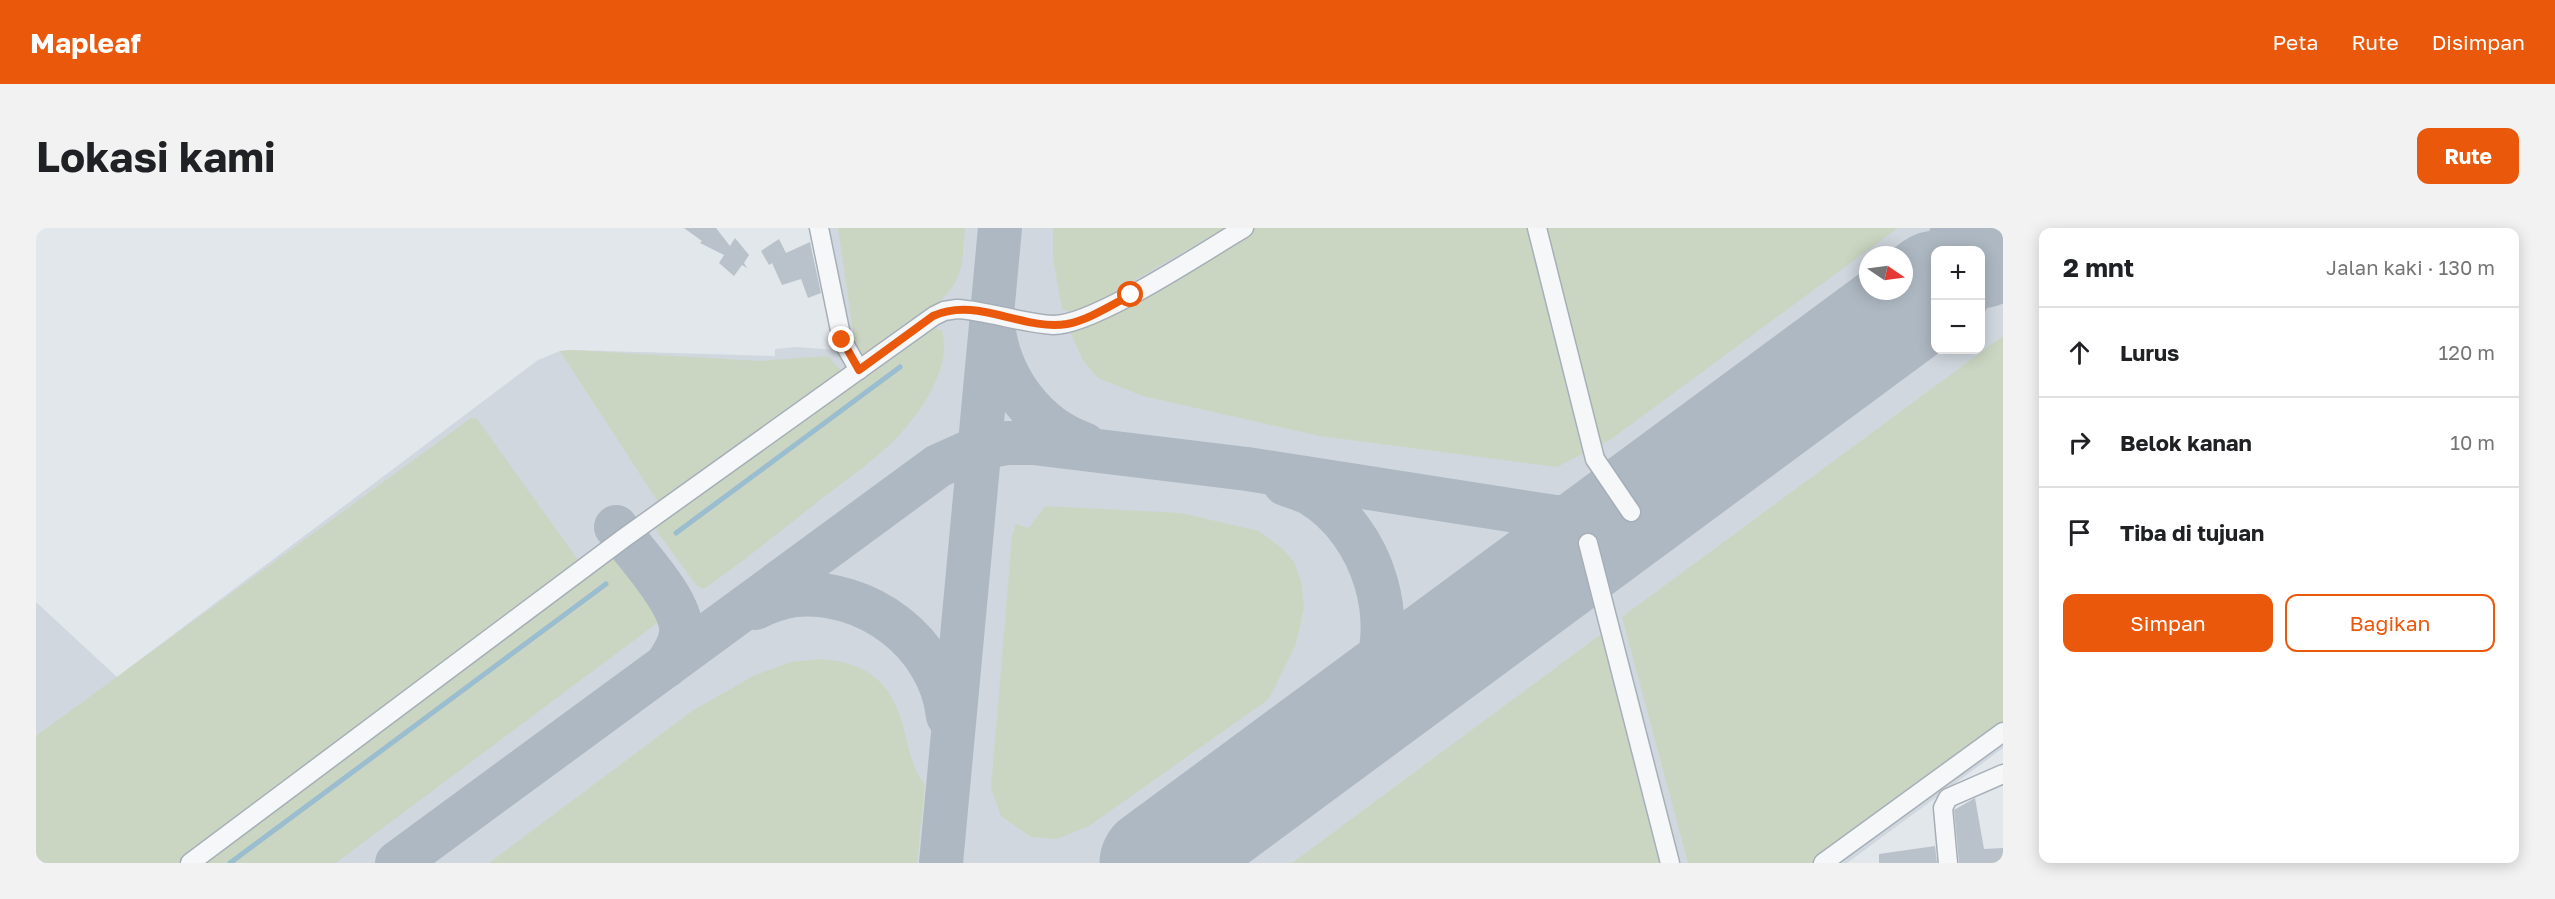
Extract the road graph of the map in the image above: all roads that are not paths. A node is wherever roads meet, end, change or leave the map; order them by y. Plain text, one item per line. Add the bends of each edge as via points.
1 (819, 228) edge
2 (1244, 228) edge
3 (1537, 228) edge
4 (859, 370) junction
5 (1630, 512) dead end
6 (1588, 543) dead end
7 (2003, 732) edge
8 (2003, 774) edge
9 (190, 863) edge
10 (1670, 863) edge
11 (1823, 863) edge
12 (1948, 863) edge

1 - 4 street via 842,340
2 - 4 street via 1083,319 1067,324 972,310 945,311
3 - 5 street via 1595,459
4 - 9 street via 624,538
6 - 10 street
7 - 11 street
8 - 12 street via 1948,798 1943,808

